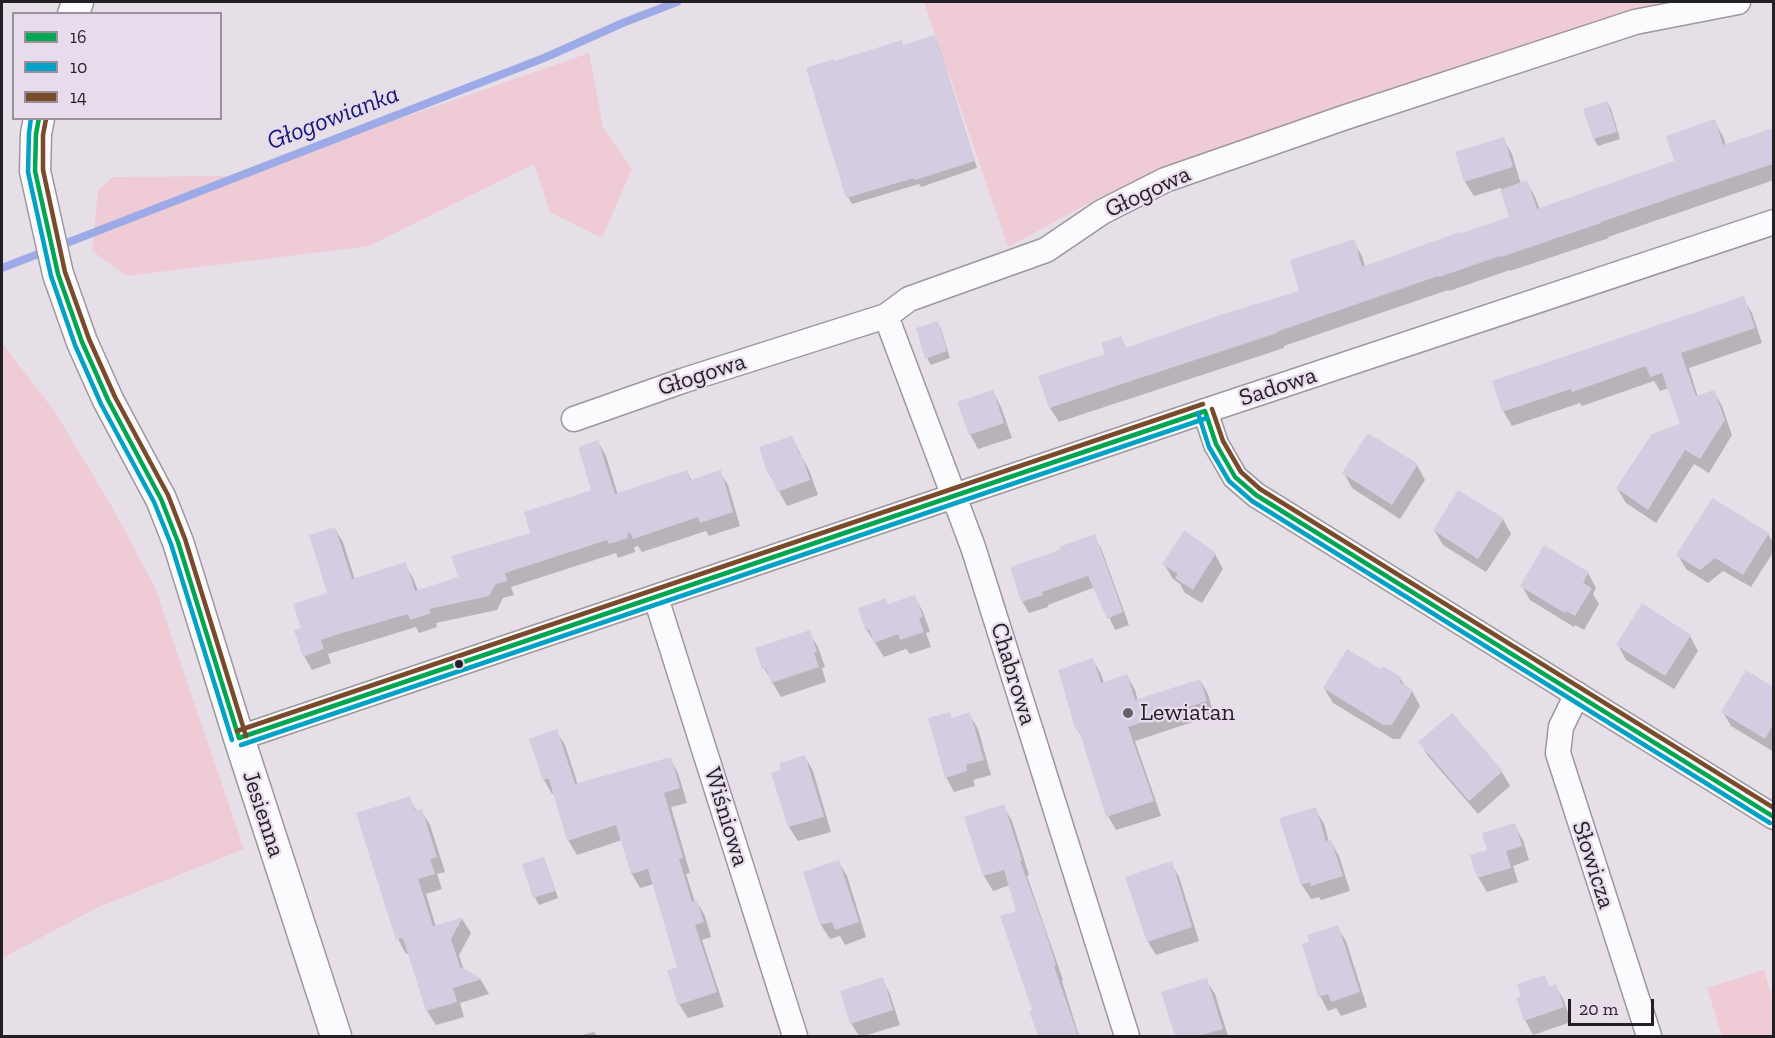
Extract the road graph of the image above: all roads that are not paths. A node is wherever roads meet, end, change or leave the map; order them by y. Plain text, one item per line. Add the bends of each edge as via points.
1 (1738, 2) edge
2 (39, 120) edge
3 (1773, 222) edge
4 (886, 316) junction
5 (1205, 411) junction
6 (574, 419) dead end
7 (955, 496) junction
8 (656, 598) junction
9 (1577, 694) junction
10 (239, 738) junction
11 (1773, 817) edge
12 (336, 1036) edge
13 (795, 1036) edge
14 (1127, 1036) edge
15 (1649, 1036) edge

1 - 4 street, Głogowa via 1635,22 1165,180 1102,212 1046,250 909,298
2 - 10 street, Jesienna via 35,171 58,274 82,342 161,499 178,542
3 - 5 street, Sadowa
4 - 6 street, Głogowa
4 - 7 street, Chabrowa
5 - 7 street, Sadowa
5 - 9 street via 1216,444 1235,477 1256,495
7 - 8 street, Sadowa
7 - 14 street, Chabrowa
8 - 10 street, Sadowa
8 - 13 street, Wiśniowa
9 - 11 street
9 - 15 street, Słowicza via 1561,727 1558,753
10 - 12 street, Jesienna

